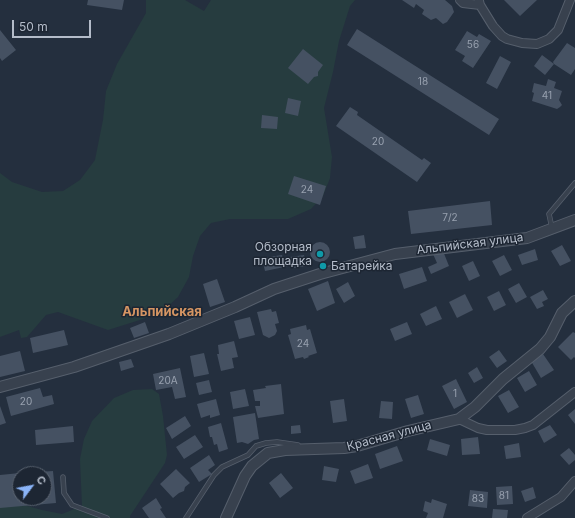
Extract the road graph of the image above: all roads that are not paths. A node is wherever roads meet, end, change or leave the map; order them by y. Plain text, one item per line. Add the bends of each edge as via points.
1 (460, 0) edge
2 (570, 0) edge
3 (480, 3) edge
4 (575, 183) edge
5 (575, 220) edge
6 (552, 228) junction
7 (575, 301) edge
8 (0, 387) edge
9 (575, 392) edge
10 (459, 419) junction
11 (323, 449) junction
12 (63, 477) dead end
13 (575, 481) edge
14 (107, 518) edge
15 (186, 518) edge
16 (226, 518) edge
17 (527, 518) edge

1 - 3 street via 463,3
2 - 3 street via 558,30 549,39 537,44 522,44 502,36
4 - 6 lane via 549,214
5 - 6 street, Альпийская улица
6 - 8 street, Альпийская улица via 526,238 394,254 360,262 274,289 169,334 124,350
7 - 10 street via 562,313 550,338 540,349
9 - 10 street via 533,425 525,428 488,430
10 - 11 street, Красная улица via 357,446
11 - 15 lane via 277,442 256,446 248,455 222,467 214,475
11 - 16 street, Красная улица via 285,450 261,457 245,476
12 - 14 lane via 64,493 72,505
13 - 17 street via 561,497

